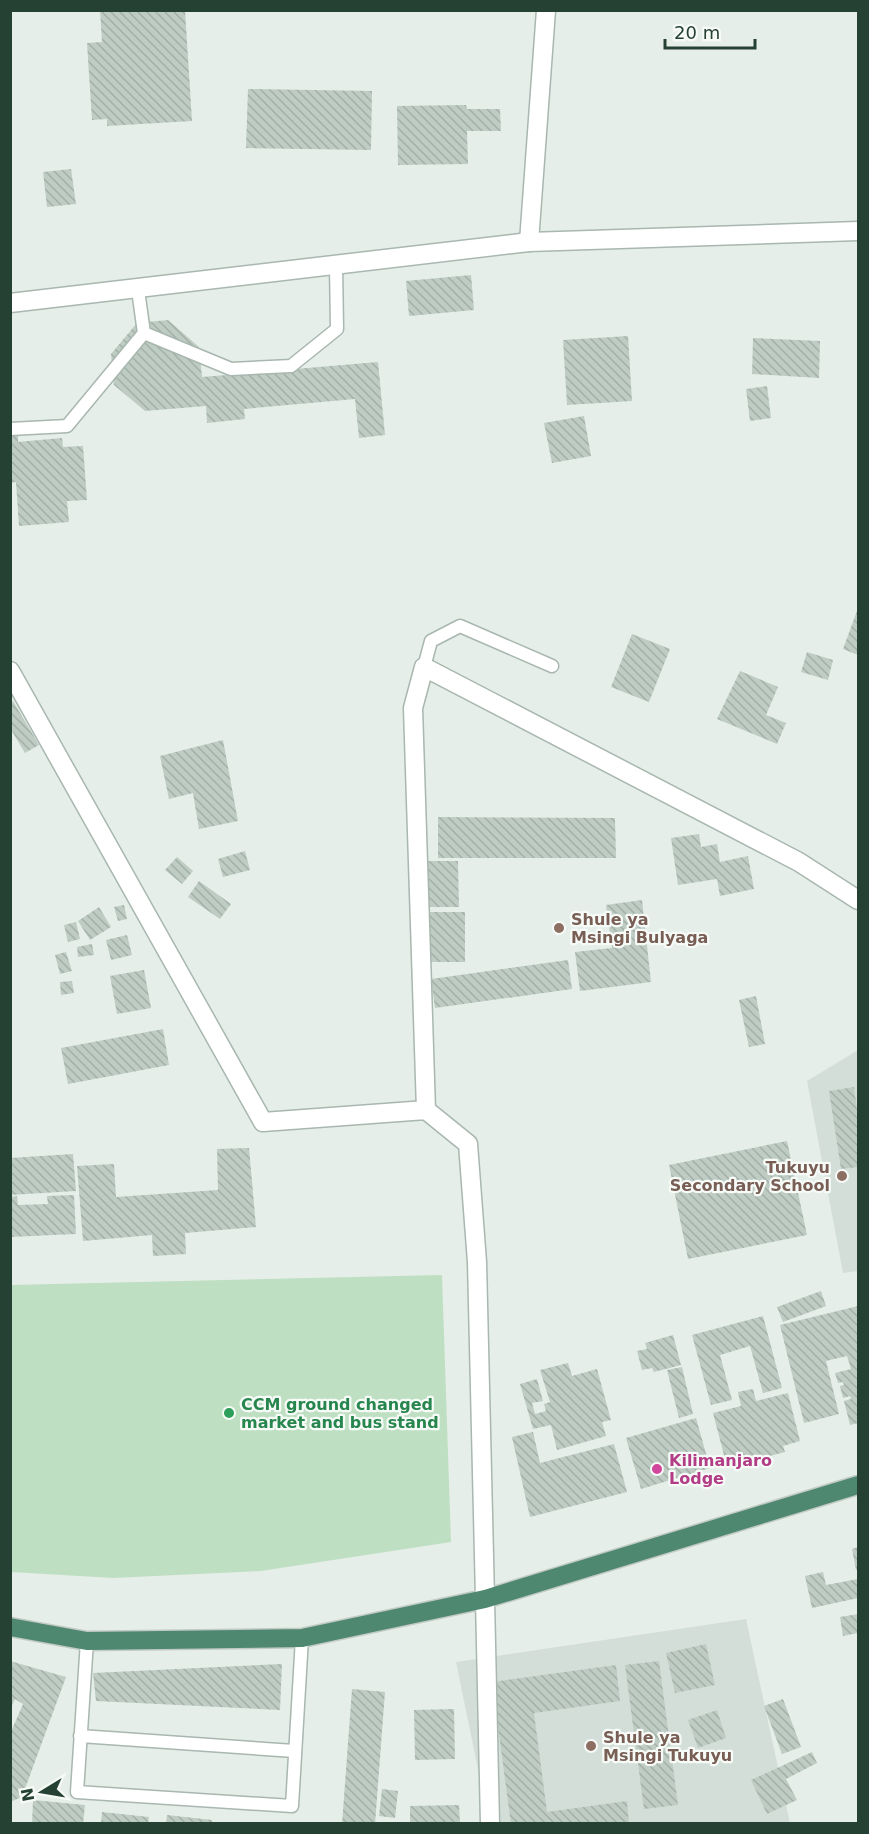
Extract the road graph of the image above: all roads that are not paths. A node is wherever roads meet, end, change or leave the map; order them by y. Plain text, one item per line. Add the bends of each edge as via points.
1 (546, 10) edge
2 (858, 231) edge
3 (529, 242) junction
4 (336, 265) junction
5 (138, 290) junction
6 (10, 303) edge
7 (144, 333) junction
8 (10, 429) edge
9 (552, 666) dead end
10 (424, 667) junction
11 (10, 671) edge
12 (858, 900) edge
13 (426, 1110) junction
14 (858, 1485) edge
15 (485, 1599) junction
16 (10, 1627) edge
17 (302, 1638) junction
18 (87, 1641) junction
19 (80, 1736) junction
20 (294, 1751) junction
21 (490, 1824) edge

1 - 3 street
2 - 3 street
3 - 4 street
4 - 5 street
4 - 7 lane via 337,329 291,366 231,369
5 - 6 street
5 - 7 lane
7 - 8 lane via 67,426
9 - 10 lane via 460,626 431,641
10 - 12 street via 800,862
10 - 13 street via 413,708
11 - 13 street via 263,1122
13 - 15 street via 468,1144 477,1262
14 - 15 highway
15 - 17 highway
15 - 21 street
16 - 18 highway
17 - 18 highway
17 - 20 lane
18 - 19 lane
19 - 20 lane
19 - 20 lane via 77,1792 292,1806

